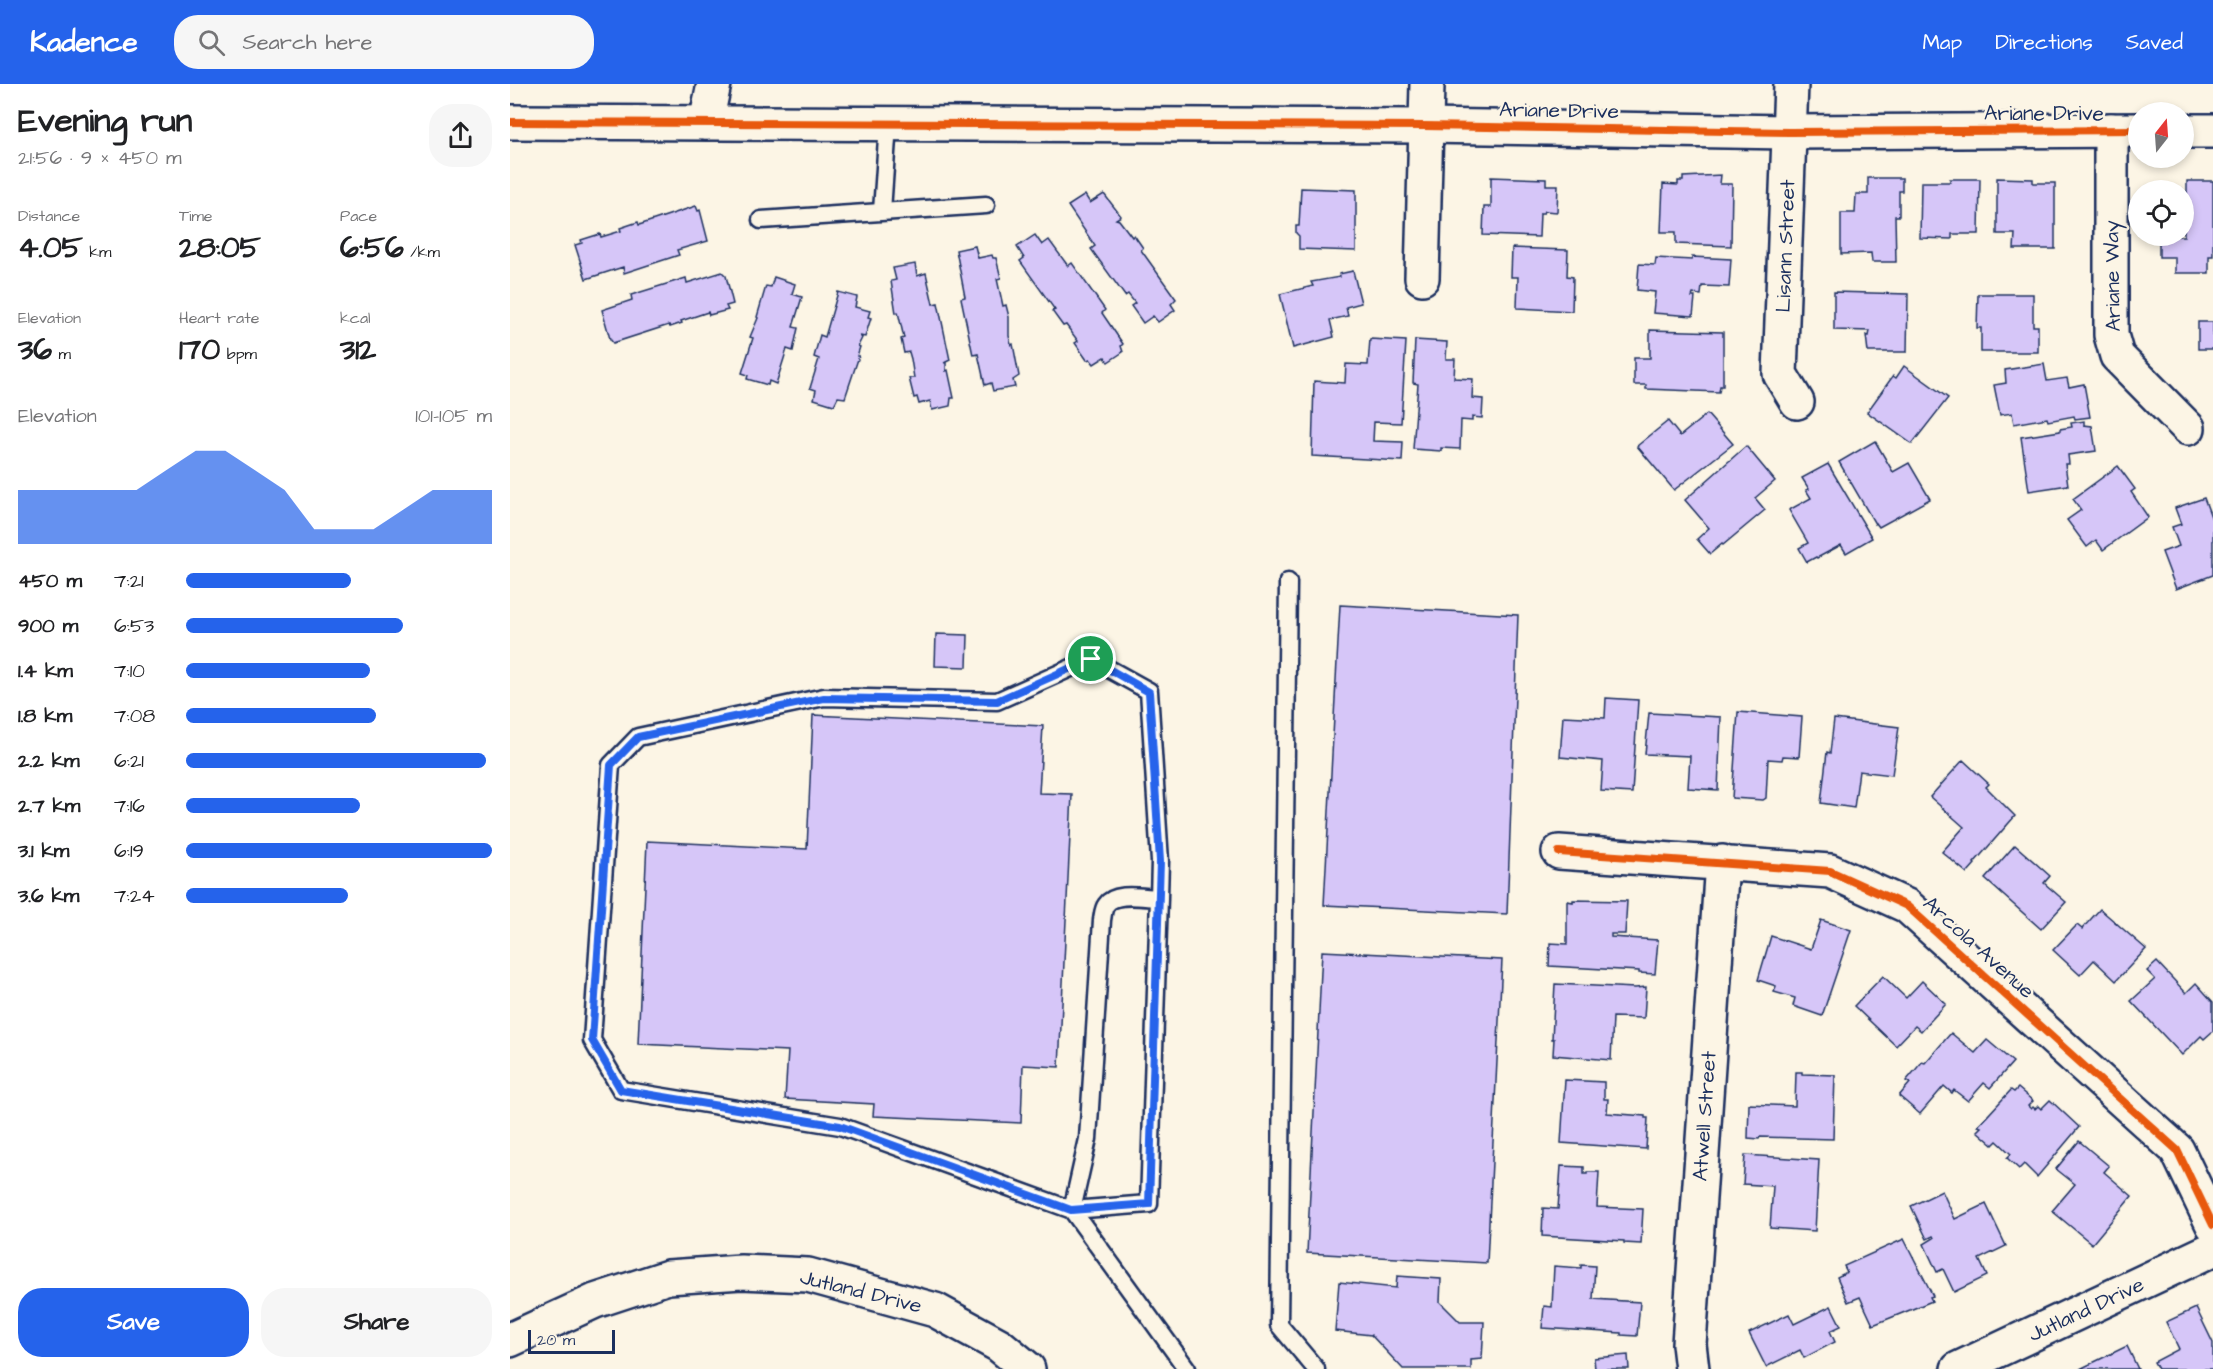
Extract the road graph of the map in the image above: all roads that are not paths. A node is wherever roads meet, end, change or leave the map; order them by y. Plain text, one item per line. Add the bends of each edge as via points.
1 (714, 84) edge
2 (1427, 84) edge
3 (1791, 84) edge
4 (510, 122) edge
5 (706, 123) junction
6 (888, 124) junction
7 (1425, 126) junction
8 (2125, 130) edge
9 (2194, 130) edge
10 (2213, 131) edge
11 (1789, 132) junction
12 (986, 205) dead end
13 (882, 211) junction
14 (760, 220) dead end
15 (1422, 278) dead end
16 (1797, 402) dead end
17 (2188, 428) dead end
18 (1288, 582) dead end
19 (1559, 852) dead end
20 (1722, 862) junction
21 (1159, 898) junction
22 (1071, 1210) junction
23 (2213, 1225) edge
24 (2213, 1249) edge
25 (510, 1340) edge
26 (1028, 1369) edge
27 (1187, 1369) edge
28 (1316, 1369) edge
29 (1692, 1369) edge
30 (1958, 1369) edge

1 - 5 street
2 - 7 street
3 - 11 street, Lisann Street
4 - 5 street, Ariane Drive
5 - 6 street, Ariane Drive
6 - 7 street, Ariane Drive
6 - 13 lane
7 - 11 street, Ariane Drive
7 - 15 street
8 - 11 street, Ariane Drive
8 - 17 street, Ariane Way via 2111,335 2117,356
9 - 10 street
11 - 16 street, Lisann Street via 1780,374
12 - 13 lane
13 - 14 lane
18 - 28 lane via 1279,1325
19 - 20 street, Arcola Avenue
20 - 23 street, Arcola Avenue via 1830,871 1907,906 2177,1150
20 - 29 street, Atwell Street via 1689,1344
21 - 22 lane via 1113,898 1105,906 1088,1139
21 - 22 lane via 1149,1204
21 - 22 lane via 1149,692 1091,659 997,701 824,698 638,737 611,765 592,1040 621,1090 840,1126
22 - 27 lane
24 - 30 street, Jutland Drive
25 - 26 street, Jutland Drive via 595,1301 668,1277 741,1272 808,1275 935,1310 999,1345

